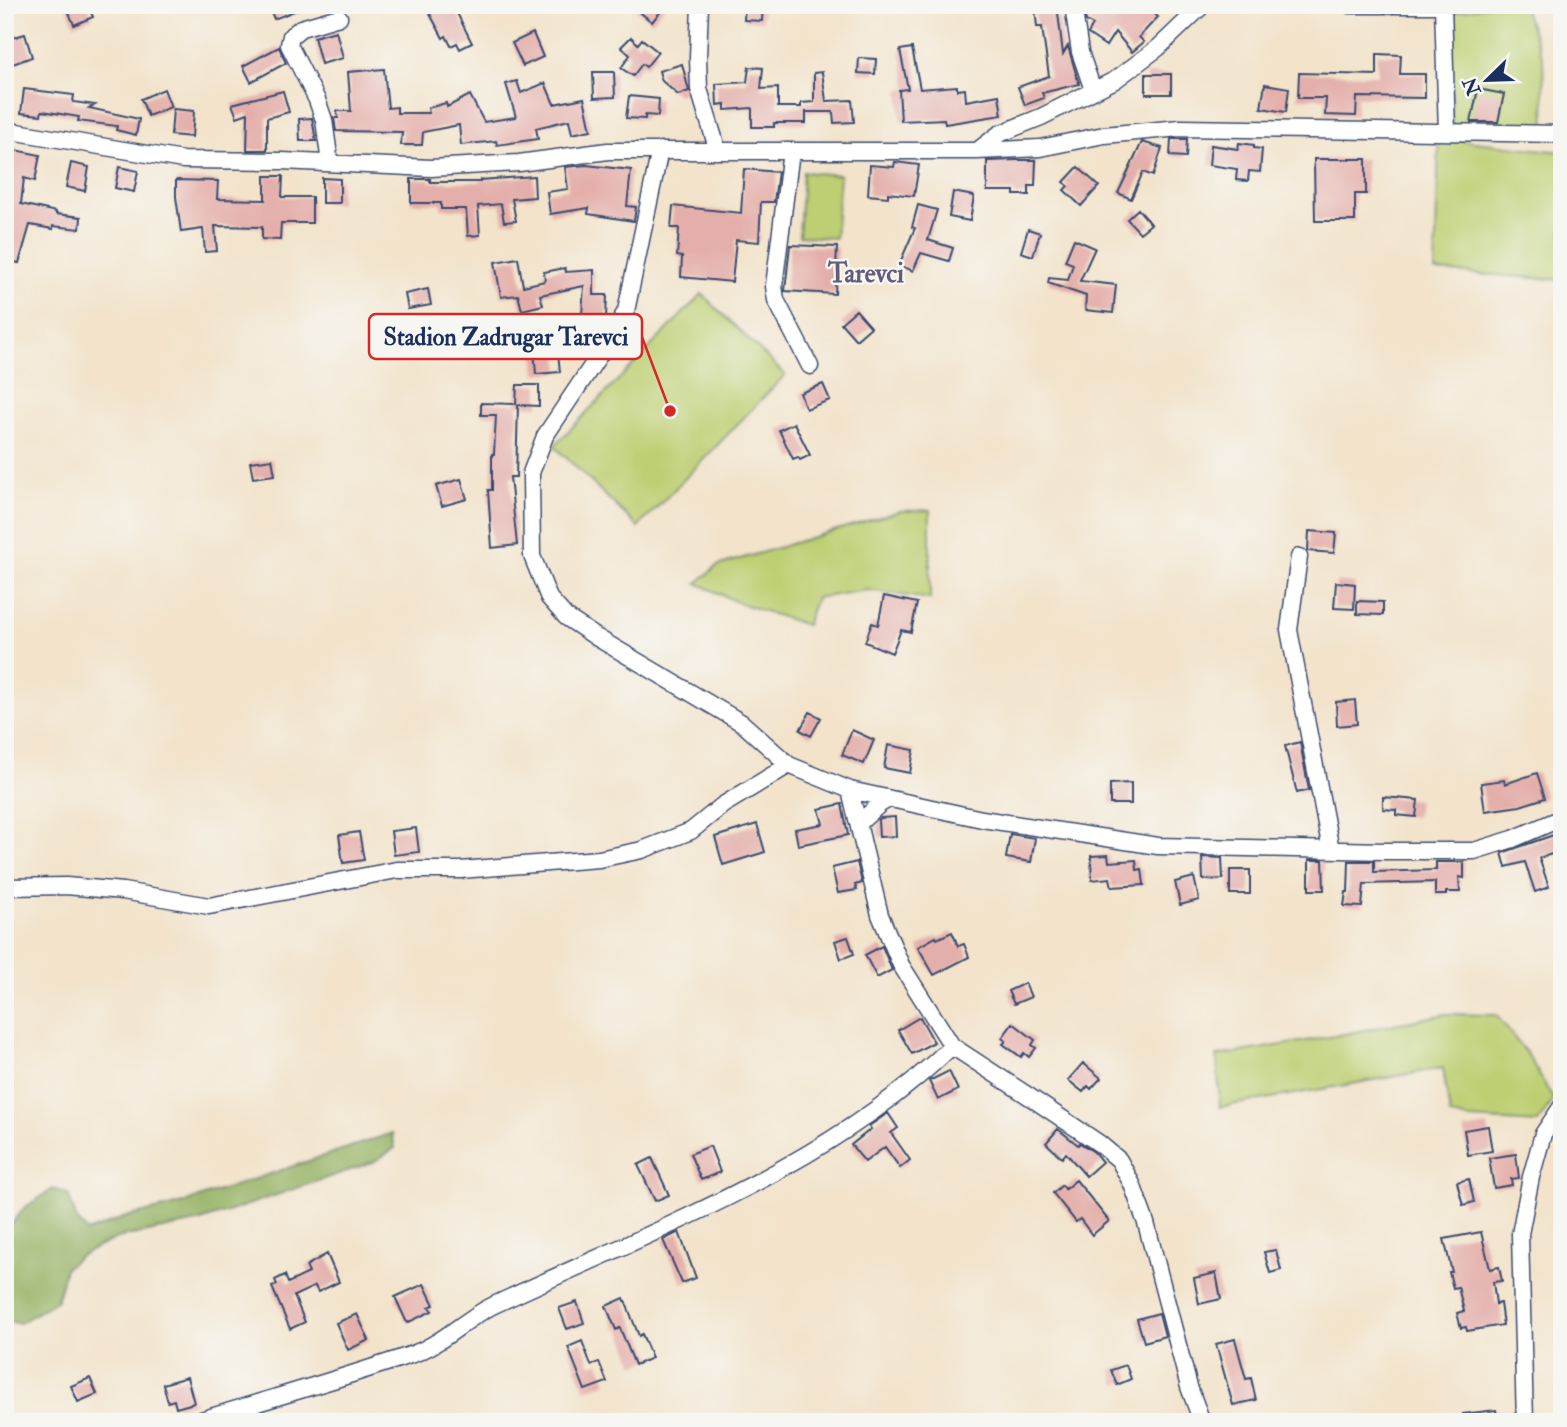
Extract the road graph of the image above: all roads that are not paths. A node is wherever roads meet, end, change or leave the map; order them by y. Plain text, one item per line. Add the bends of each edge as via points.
1 (700, 5) edge
2 (1073, 5) edge
3 (1203, 5) edge
4 (1350, 5) edge
5 (1446, 6) edge
6 (339, 17) dead end
7 (1093, 90) junction
8 (5, 130) edge
9 (1447, 132) junction
10 (1562, 134) edge
11 (660, 150) junction
12 (718, 151) junction
13 (791, 151) junction
14 (977, 151) junction
15 (330, 163) junction
16 (810, 366) dead end
17 (1299, 557) dead end
18 (789, 765) junction
19 (850, 790) junction
20 (889, 799) junction
21 (1562, 818) edge
22 (859, 823) junction
23 (1331, 850) junction
24 (5, 887) edge
25 (952, 1046) junction
26 (1562, 1106) edge
27 (195, 1422) edge
28 (1202, 1422) edge
29 (1525, 1422) edge

1 - 12 street via 699,89
2 - 7 street via 1080,52
3 - 7 street via 1158,48 1115,80
4 - 5 street
5 - 9 street
6 - 15 street via 301,28 290,36 289,45 324,120
7 - 14 street via 999,134
8 - 15 street via 183,160
9 - 10 street
9 - 14 street via 1180,128 1104,135 1040,148
11 - 12 street
11 - 15 street via 608,151 476,167
11 - 18 street via 626,311 545,436 531,473 532,556 549,598 566,617 742,723
12 - 13 street
13 - 14 street
13 - 16 street via 774,286 776,300
17 - 23 street via 1289,629
18 - 19 street
18 - 24 street via 723,805 691,831 642,850 599,859 397,870 209,906 123,891
19 - 20 street
19 - 22 street
20 - 22 street
20 - 23 street via 982,819 1158,846
21 - 23 street via 1474,851
22 - 25 street via 885,927 901,965
25 - 27 street via 919,1079 808,1154 491,1306 416,1353
25 - 28 street via 1119,1160 1146,1223
26 - 29 street via 1543,1134 1520,1234

